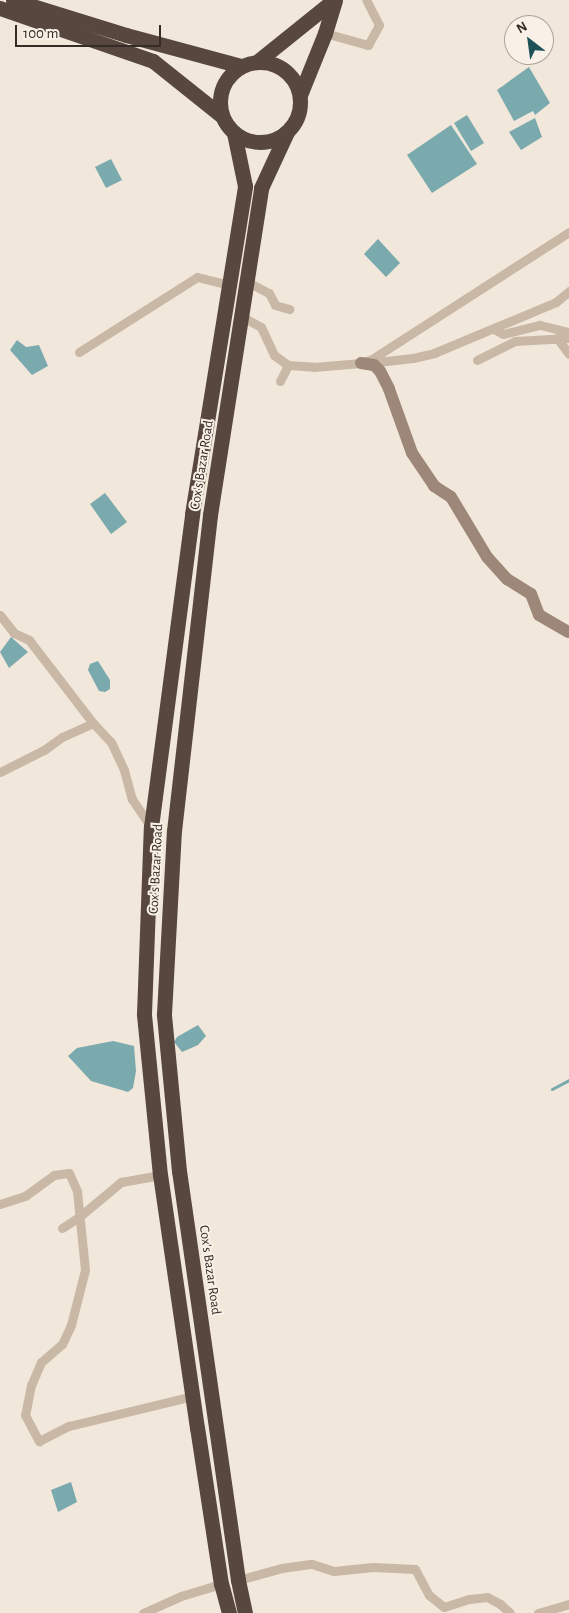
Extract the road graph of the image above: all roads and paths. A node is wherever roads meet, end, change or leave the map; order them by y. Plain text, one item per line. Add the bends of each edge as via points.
1 (13, 0) edge
2 (335, 0) edge
3 (366, 0) edge
4 (0, 8) edge
5 (326, 33) junction
6 (258, 61) junction
7 (241, 66) junction
8 (300, 95) junction
9 (222, 116) junction
10 (287, 132) junction
11 (234, 133) junction
12 (569, 232) edge
13 (246, 281) junction
14 (230, 285) junction
15 (569, 291) edge
16 (289, 309) dead end
17 (241, 316) junction
18 (494, 330) junction
19 (569, 332) edge
20 (557, 338) junction
21 (569, 338) edge
22 (79, 352) dead end
23 (569, 354) edge
24 (477, 360) dead end
25 (362, 363) junction
26 (288, 365) junction
27 (280, 381) dead end
28 (0, 615) edge
29 (569, 632) edge
30 (93, 723) junction
31 (0, 772) edge
32 (151, 827) junction
33 (160, 1175) junction
34 (0, 1204) edge
35 (79, 1217) junction
36 (62, 1228) dead end
37 (193, 1396) junction
38 (238, 1580) junction
39 (222, 1584) junction
40 (569, 1604) edge
41 (143, 1613) edge
42 (229, 1613) edge
43 (245, 1613) edge
44 (510, 1613) edge
45 (538, 1613) edge

1 - 7 highway
2 - 5 highway
2 - 6 highway
3 - 5 street via 378,25 368,45
4 - 9 highway via 153,61
5 - 8 highway
6 - 7 highway
6 - 8 highway via 286,70
7 - 9 highway via 233,71 222,87
8 - 10 highway via 297,119
9 - 11 highway
10 - 11 highway via 261,142
10 - 13 highway, Cox's Bazar Road via 261,188
11 - 14 highway, Cox's Bazar Road via 245,186
12 - 25 street
13 - 16 street via 269,293 275,305
13 - 17 highway, Cox's Bazar Road
14 - 22 street via 197,277
14 - 32 highway, Cox's Bazar Road via 192,514
15 - 18 street via 556,302
17 - 26 street via 261,327 274,355
17 - 38 highway, Cox's Bazar Road via 210,515 174,830 164,1014 179,1171
18 - 19 street via 503,334 540,326
18 - 25 street via 434,353
20 - 21 street
20 - 23 street
20 - 24 street via 515,341
25 - 26 street via 314,367
25 - 29 street via 374,365 380,371 412,453 434,486 451,497 486,557 507,579 531,594 539,616
26 - 27 street
28 - 30 street via 14,633 29,640
30 - 31 street
30 - 32 street via 111,742 124,770 132,799
32 - 33 highway, Cox's Bazar Road via 144,1014
33 - 35 street via 121,1182
33 - 37 highway, Cox's Bazar Road
34 - 35 street via 25,1196 54,1175 70,1174 77,1190
35 - 36 street
35 - 37 street via 85,1270 71,1325 62,1344 41,1362 24,1415 36,1438 38,1441 68,1426
37 - 39 highway, Cox's Bazar Road
38 - 43 highway, Cox's Bazar Road
38 - 44 street via 312,1564 334,1571 373,1567 415,1569 429,1595 444,1607 469,1599 487,1598
39 - 41 street via 181,1596
39 - 42 highway, Cox's Bazar Road
40 - 45 street

